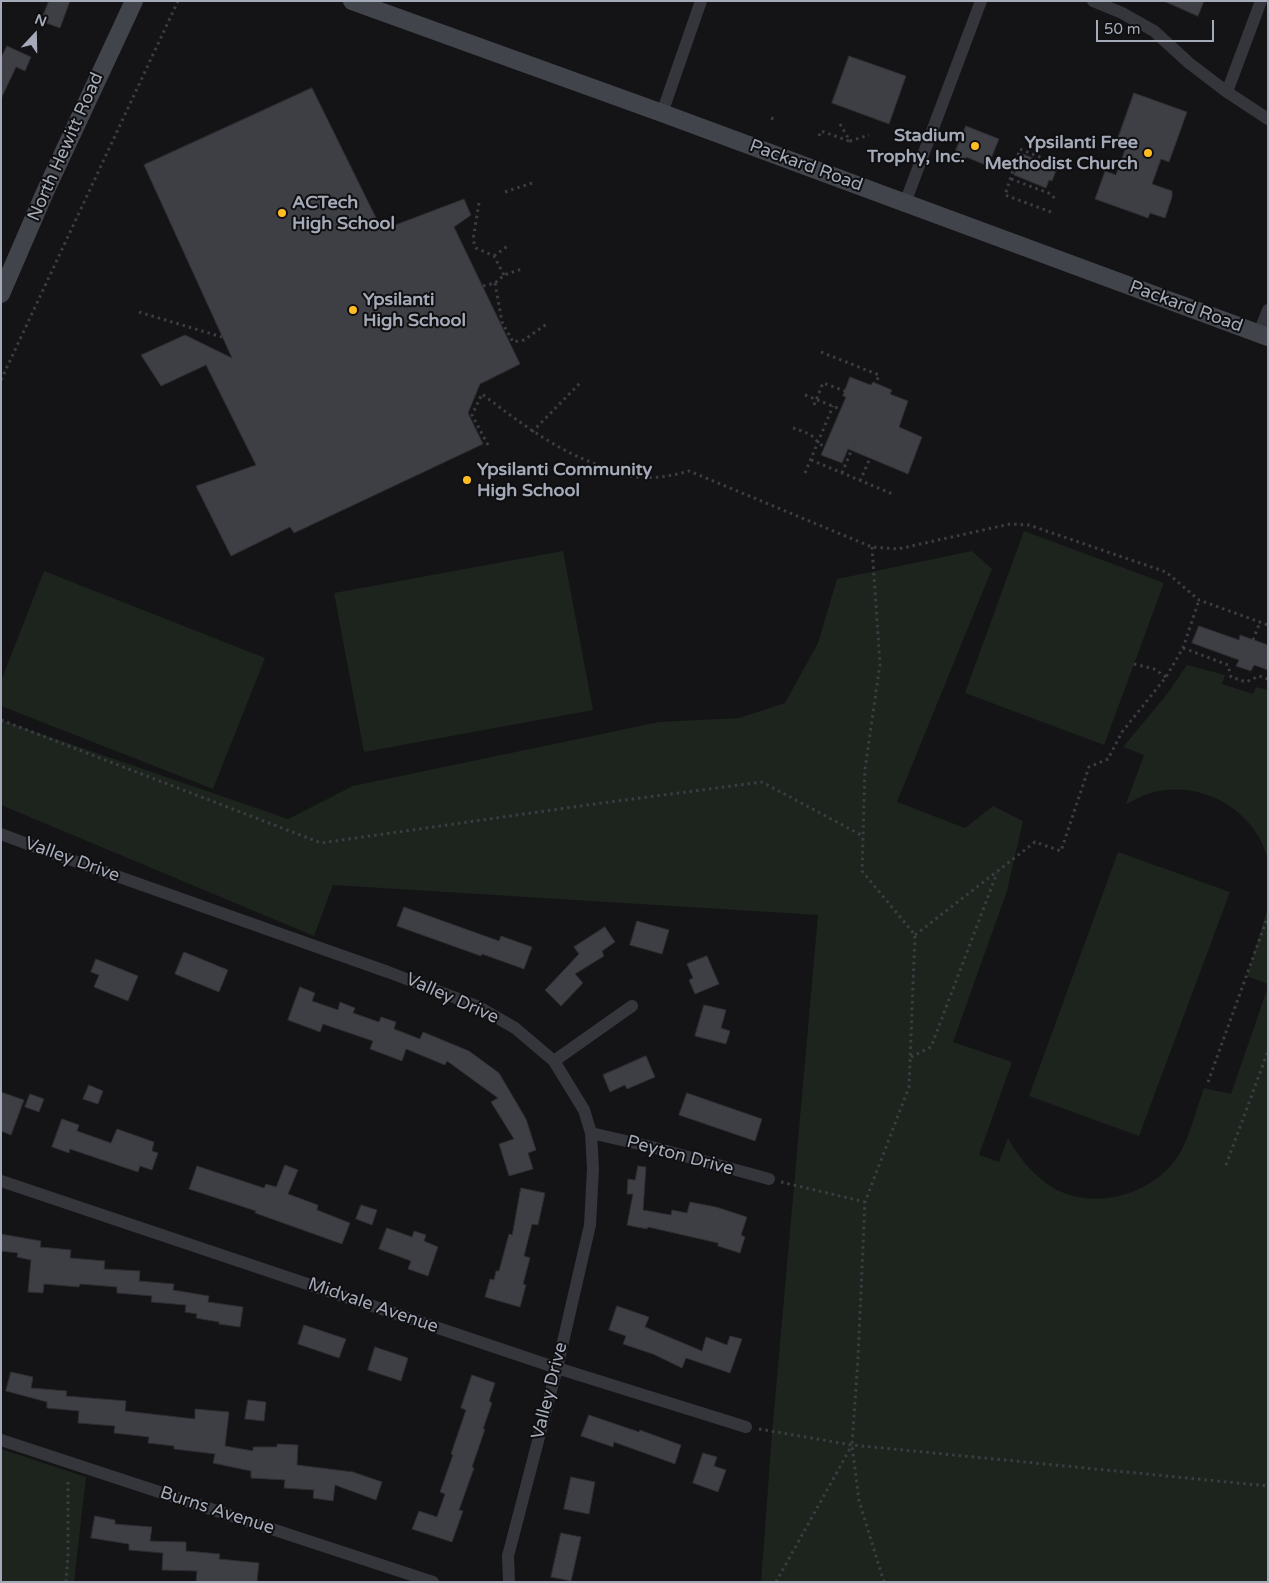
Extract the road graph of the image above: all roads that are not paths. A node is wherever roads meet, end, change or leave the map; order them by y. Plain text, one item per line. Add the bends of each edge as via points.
1 (134, 1) edge
2 (352, 1) edge
3 (701, 1) edge
4 (981, 1) edge
5 (1093, 1) edge
6 (1261, 1) edge
7 (1227, 92) junction
8 (662, 113) junction
9 (1268, 119) edge
10 (905, 203) junction
11 (1, 294) edge
12 (1268, 310) edge
13 (1263, 335) edge
14 (1, 834) edge
15 (632, 1006) dead end
16 (554, 1061) junction
17 (591, 1134) junction
18 (769, 1180) road end
19 (1, 1181) edge
20 (557, 1368) junction
21 (746, 1427) road end
22 (1, 1440) edge
23 (433, 1582) edge
24 (509, 1582) edge

1 - 11 main road, North Hewitt Road
2 - 8 main road, Packard Road
3 - 8 street
4 - 10 street
5 - 7 street via 1154,31 1188,63
6 - 7 street
7 - 9 street
8 - 10 main road, Packard Road
10 - 13 main road, Packard Road
12 - 13 street
14 - 16 street, Valley Drive via 478,1006 515,1028
15 - 16 street
16 - 17 street, Valley Drive via 584,1110
17 - 18 street, Peyton Drive via 652,1147
17 - 20 street, Valley Drive via 590,1225
19 - 20 street, Midvale Avenue
20 - 21 street, Midvale Avenue
20 - 24 street, Valley Drive via 508,1556
22 - 23 street, Burns Avenue

